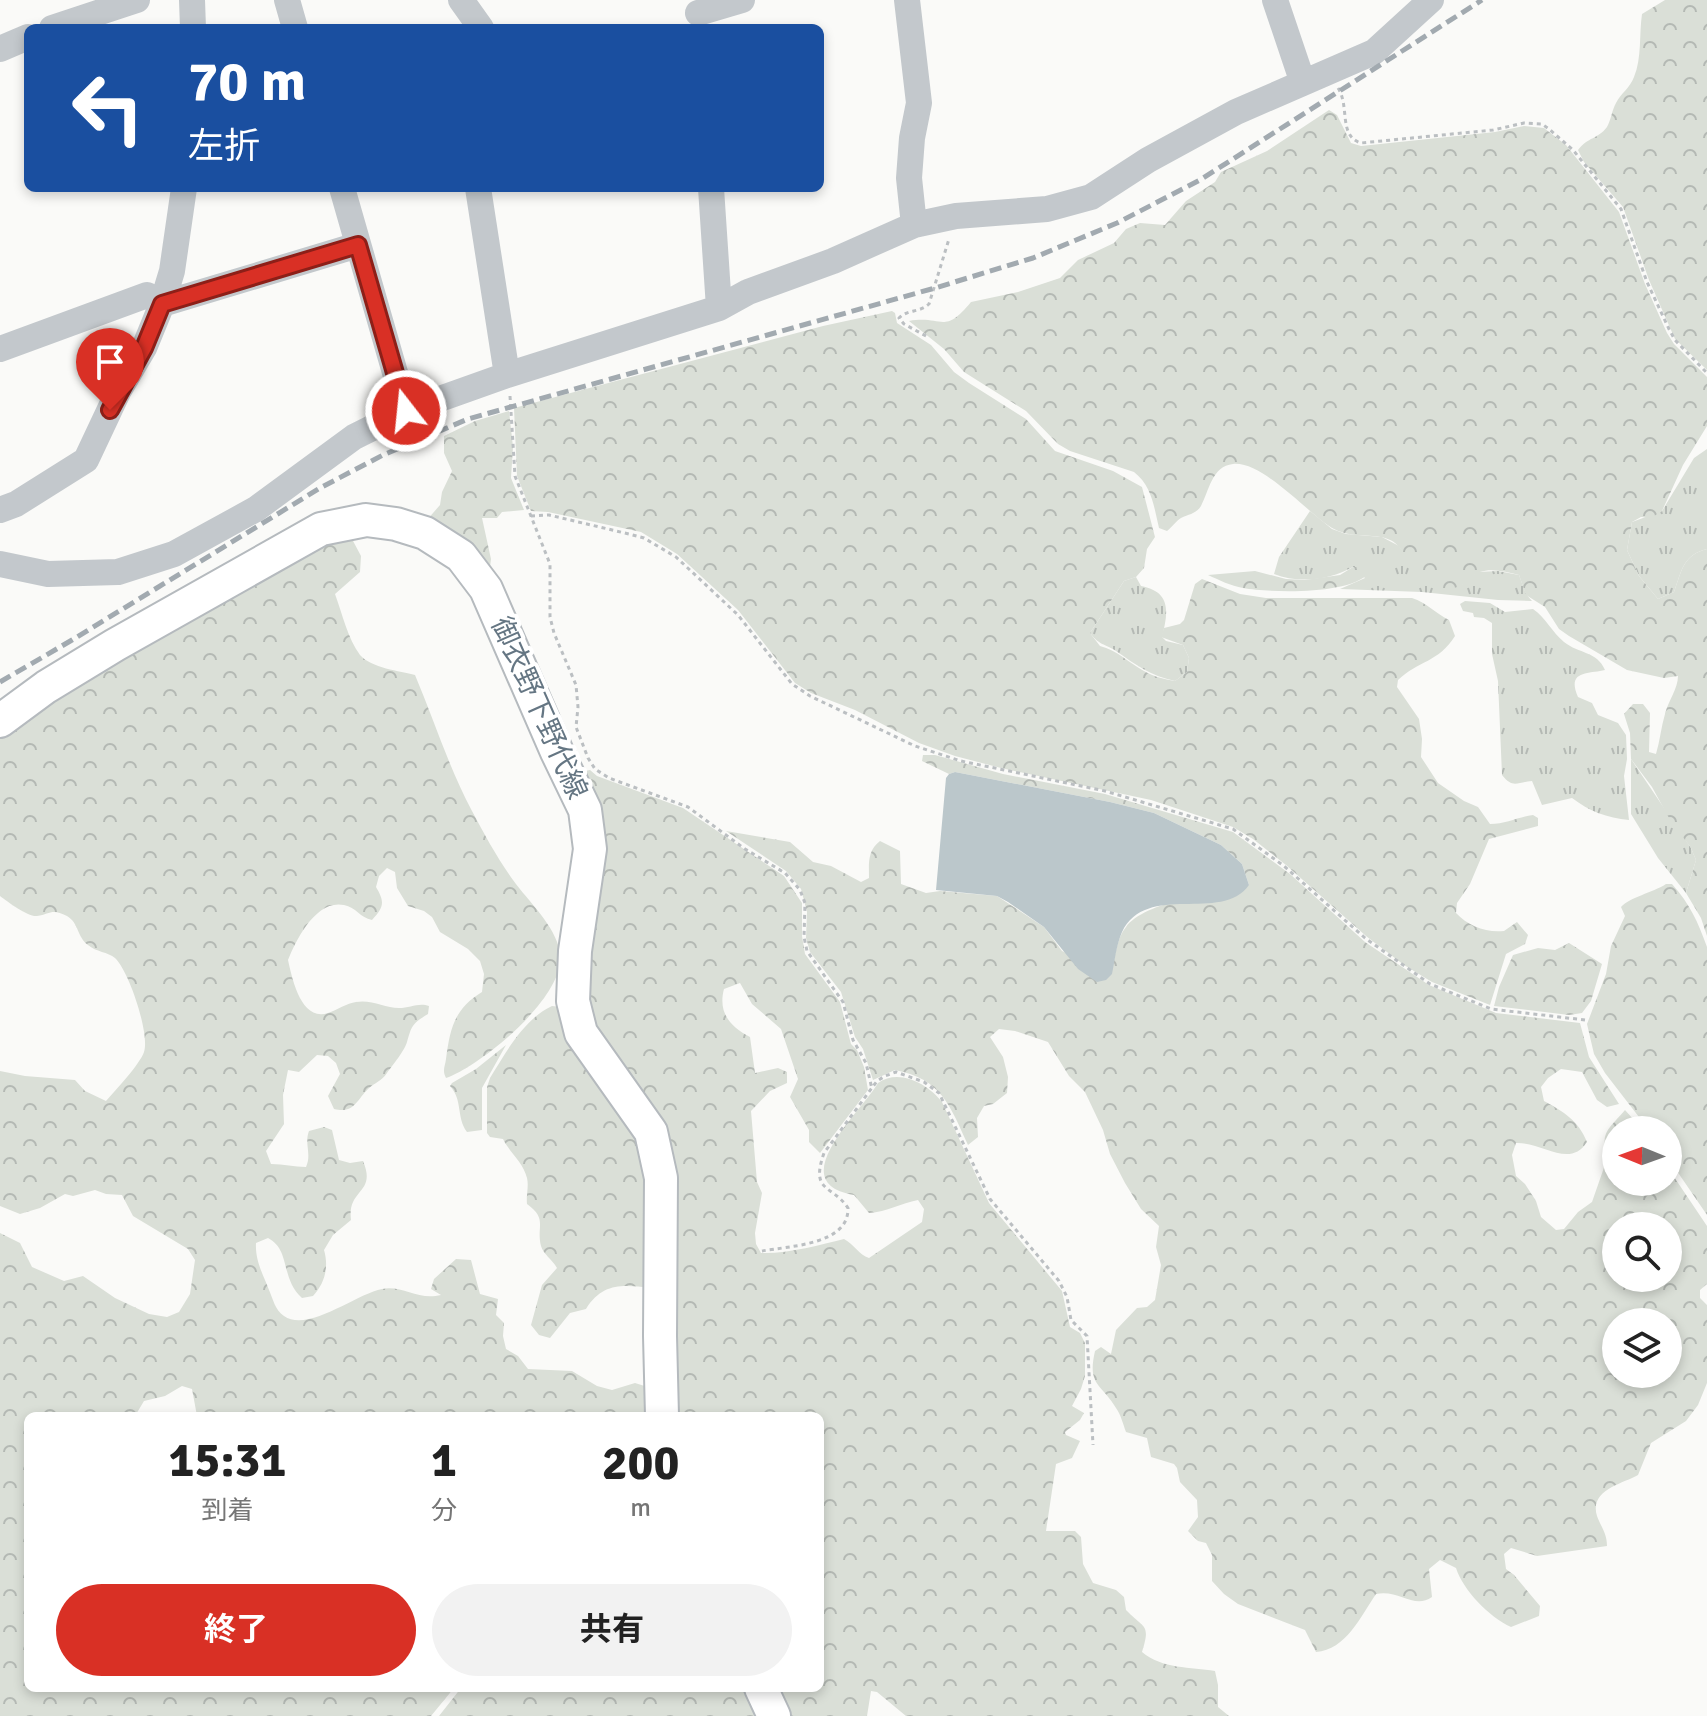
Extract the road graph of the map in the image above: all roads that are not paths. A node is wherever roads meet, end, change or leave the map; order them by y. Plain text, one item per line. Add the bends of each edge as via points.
1 (137, 0) edge
2 (192, 0) edge
3 (287, 0) edge
4 (461, 0) edge
5 (742, 0) edge
6 (907, 0) edge
7 (1275, 0) edge
8 (1431, 0) edge
9 (692, 14) edge
10 (64, 24) edge
11 (193, 24) edge
12 (294, 24) edge
13 (478, 24) edge
14 (24, 39) edge
15 (0, 49) edge
16 (1303, 83) junction
17 (183, 192) edge
18 (343, 192) edge
19 (479, 192) edge
20 (711, 192) edge
21 (914, 225) junction
22 (358, 245) junction
23 (162, 304) junction
24 (719, 308) junction
25 (0, 349) edge
26 (507, 375) junction
27 (406, 411) junction
28 (0, 510) edge
29 (0, 564) edge
30 (0, 721) edge
31 (662, 1412) edge
32 (763, 1692) edge
33 (774, 1716) edge

1 - 10 street
2 - 11 street
3 - 12 street
4 - 13 street
5 - 9 street
6 - 21 street via 919,103 909,178
7 - 16 street
8 - 16 street via 1374,52
14 - 15 street
16 - 21 street via 1236,112 1091,197 1047,209
17 - 23 street
18 - 22 street
19 - 26 street
20 - 24 street
21 - 24 street
22 - 23 street
22 - 27 street
23 - 25 street via 147,295
23 - 28 street via 86,460
24 - 26 street
26 - 27 street
27 - 29 street via 354,437 256,509 174,554 118,572 48,574
30 - 31 main road, 御衣野下野代線 via 115,645 321,529 366,520 396,524 425,533 461,556 486,589 585,810 590,849 573,1001 581,1033 651,1132 661,1178
32 - 33 main road

